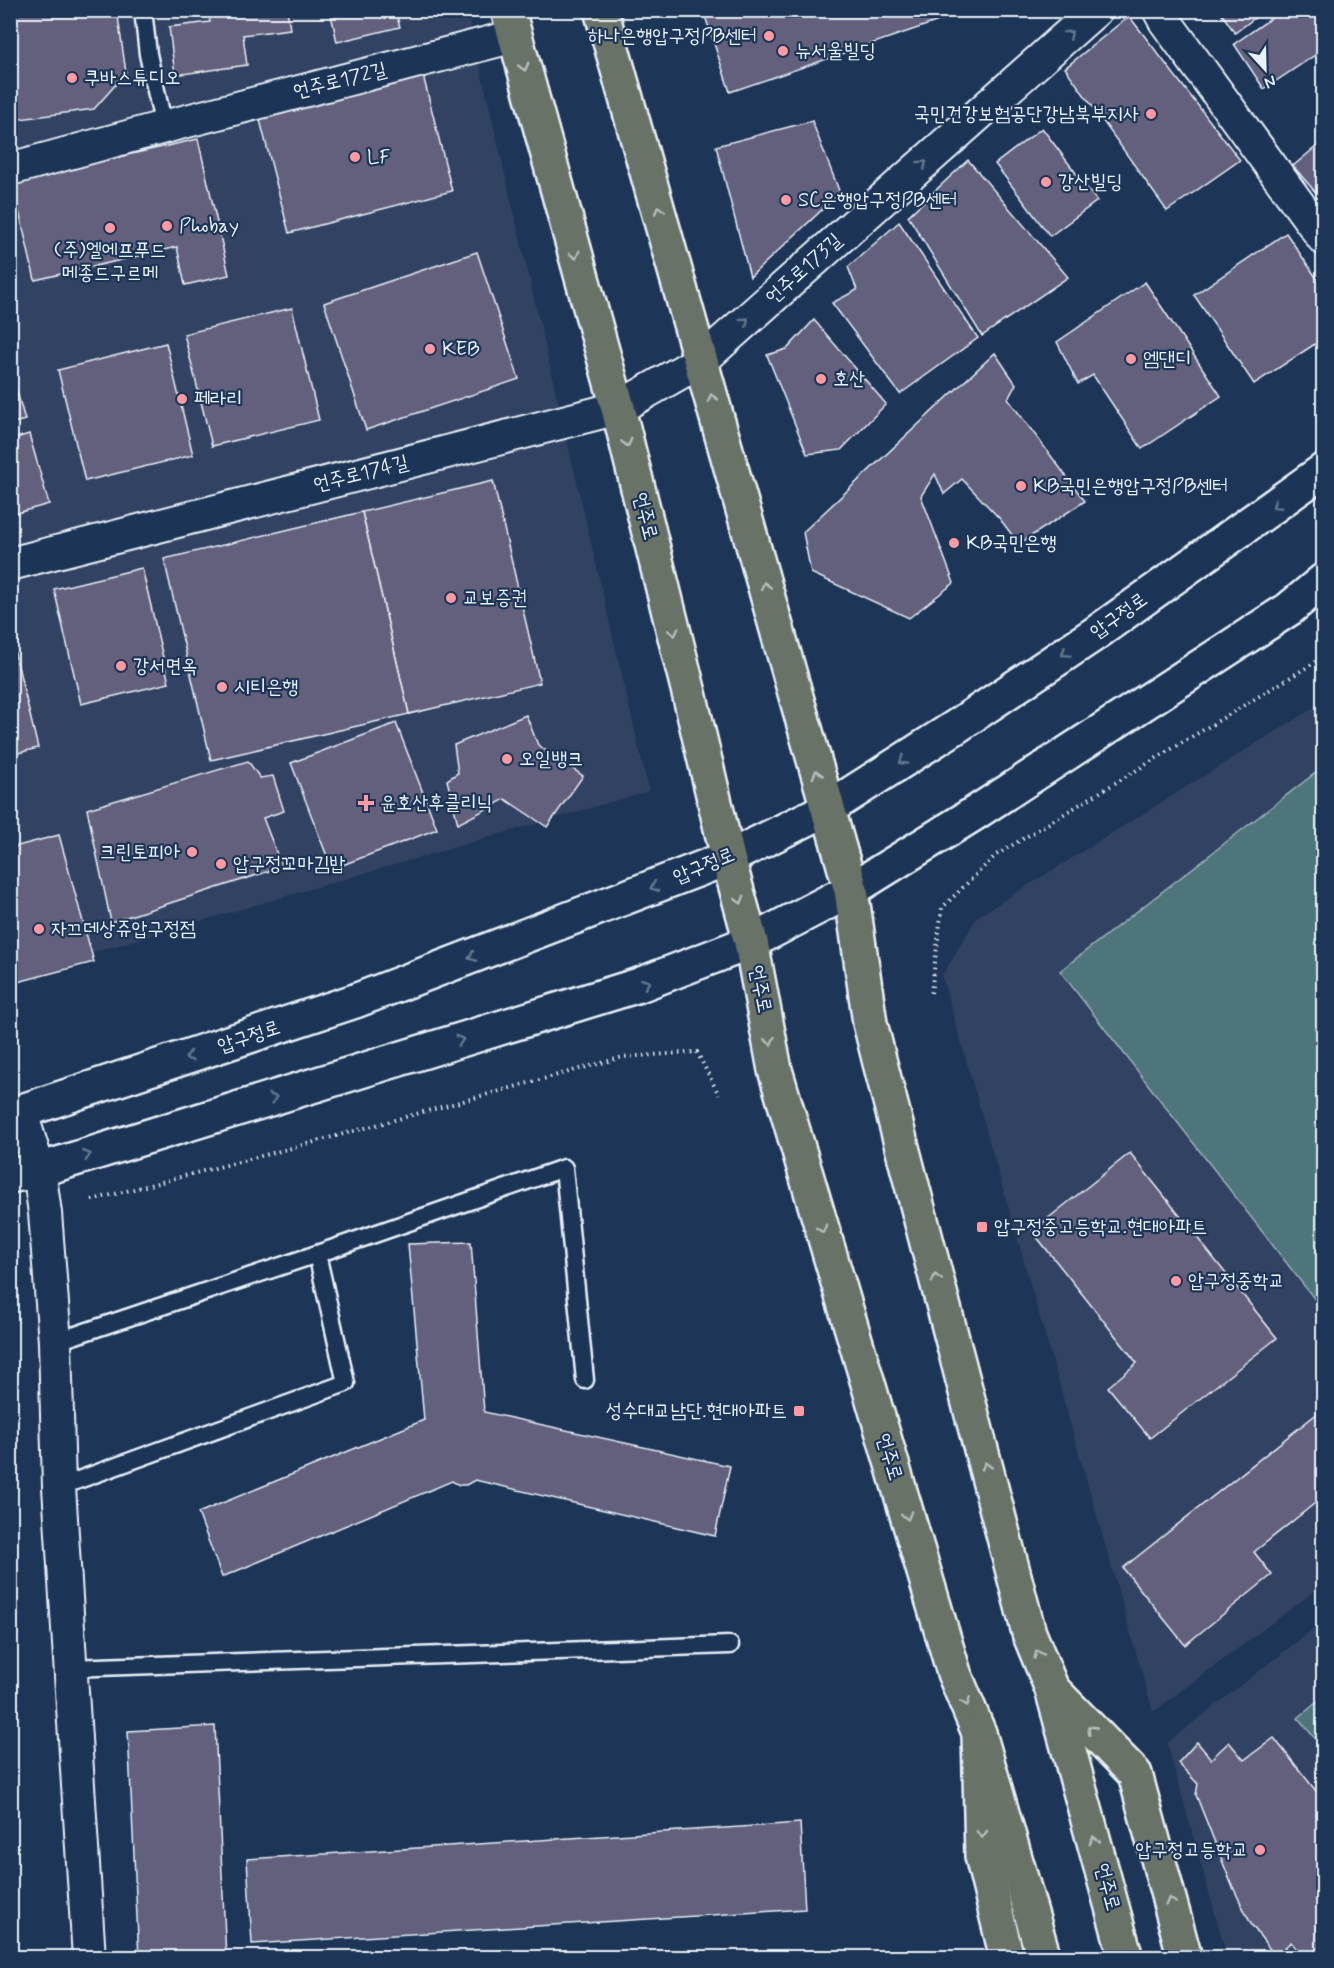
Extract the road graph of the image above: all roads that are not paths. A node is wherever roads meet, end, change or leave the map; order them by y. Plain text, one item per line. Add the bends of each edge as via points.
1 (143, 10) edge
2 (602, 10) edge
3 (1096, 10) edge
4 (1160, 10) edge
5 (512, 23) edge
6 (164, 127) junction
7 (10, 169) edge
8 (1323, 239) edge
9 (702, 360) junction
10 (618, 408) junction
11 (1323, 470) edge
12 (10, 564) edge
13 (1323, 580) edge
14 (827, 809) junction
15 (728, 858) junction
16 (851, 890) junction
17 (751, 942) junction
18 (16, 1114) edge
19 (25, 1173) edge
20 (317, 1254) junction
21 (55, 1342) junction
22 (585, 1380) dead end
23 (60, 1487) junction
24 (730, 1645) dead end
25 (69, 1668) junction
26 (1052, 1689) junction
27 (979, 1733) junction
28 (88, 1958) edge
29 (1007, 1958) edge
30 (1044, 1958) edge
31 (1126, 1958) edge
32 (1185, 1958) edge

1 - 6 lane
9 -> 2 main road, 언주로
9 -> 3 street, 언주로173길
4 - 8 street
5 - 6 street, 언주로172길
5 -> 10 main road, 언주로
6 - 7 street, 언주로172길
9 - 10 street, 언주로174길
14 -> 9 main road, 언주로
10 - 12 street, 언주로174길
10 -> 15 main road, 언주로
11 -> 14 main road, 압구정로 via 1096,633
13 - 16 main road via 1289,609
14 - 15 main road, 압구정로
14 - 16 main road, 언주로
15 -> 17 main road, 언주로
15 -> 18 main road, 압구정로 via 355,1001
16 - 17 main road
26 -> 16 main road, 언주로 via 1029,1633 870,1023
19 -> 17 main road via 639,985
17 -> 27 main road, 언주로 via 775,1071 954,1673
18 - 19 street
19 - 21 street via 45,1213
20 - 21 lane
20 - 22 lane via 564,1168
20 - 23 lane via 346,1383
21 - 23 street
23 - 25 street
24 - 25 lane
25 - 28 street
31 -> 26 main road, 언주로
32 -> 26 main road via 1135,1774
27 -> 29 main road via 982,1856
27 - 30 main road, 언주로

